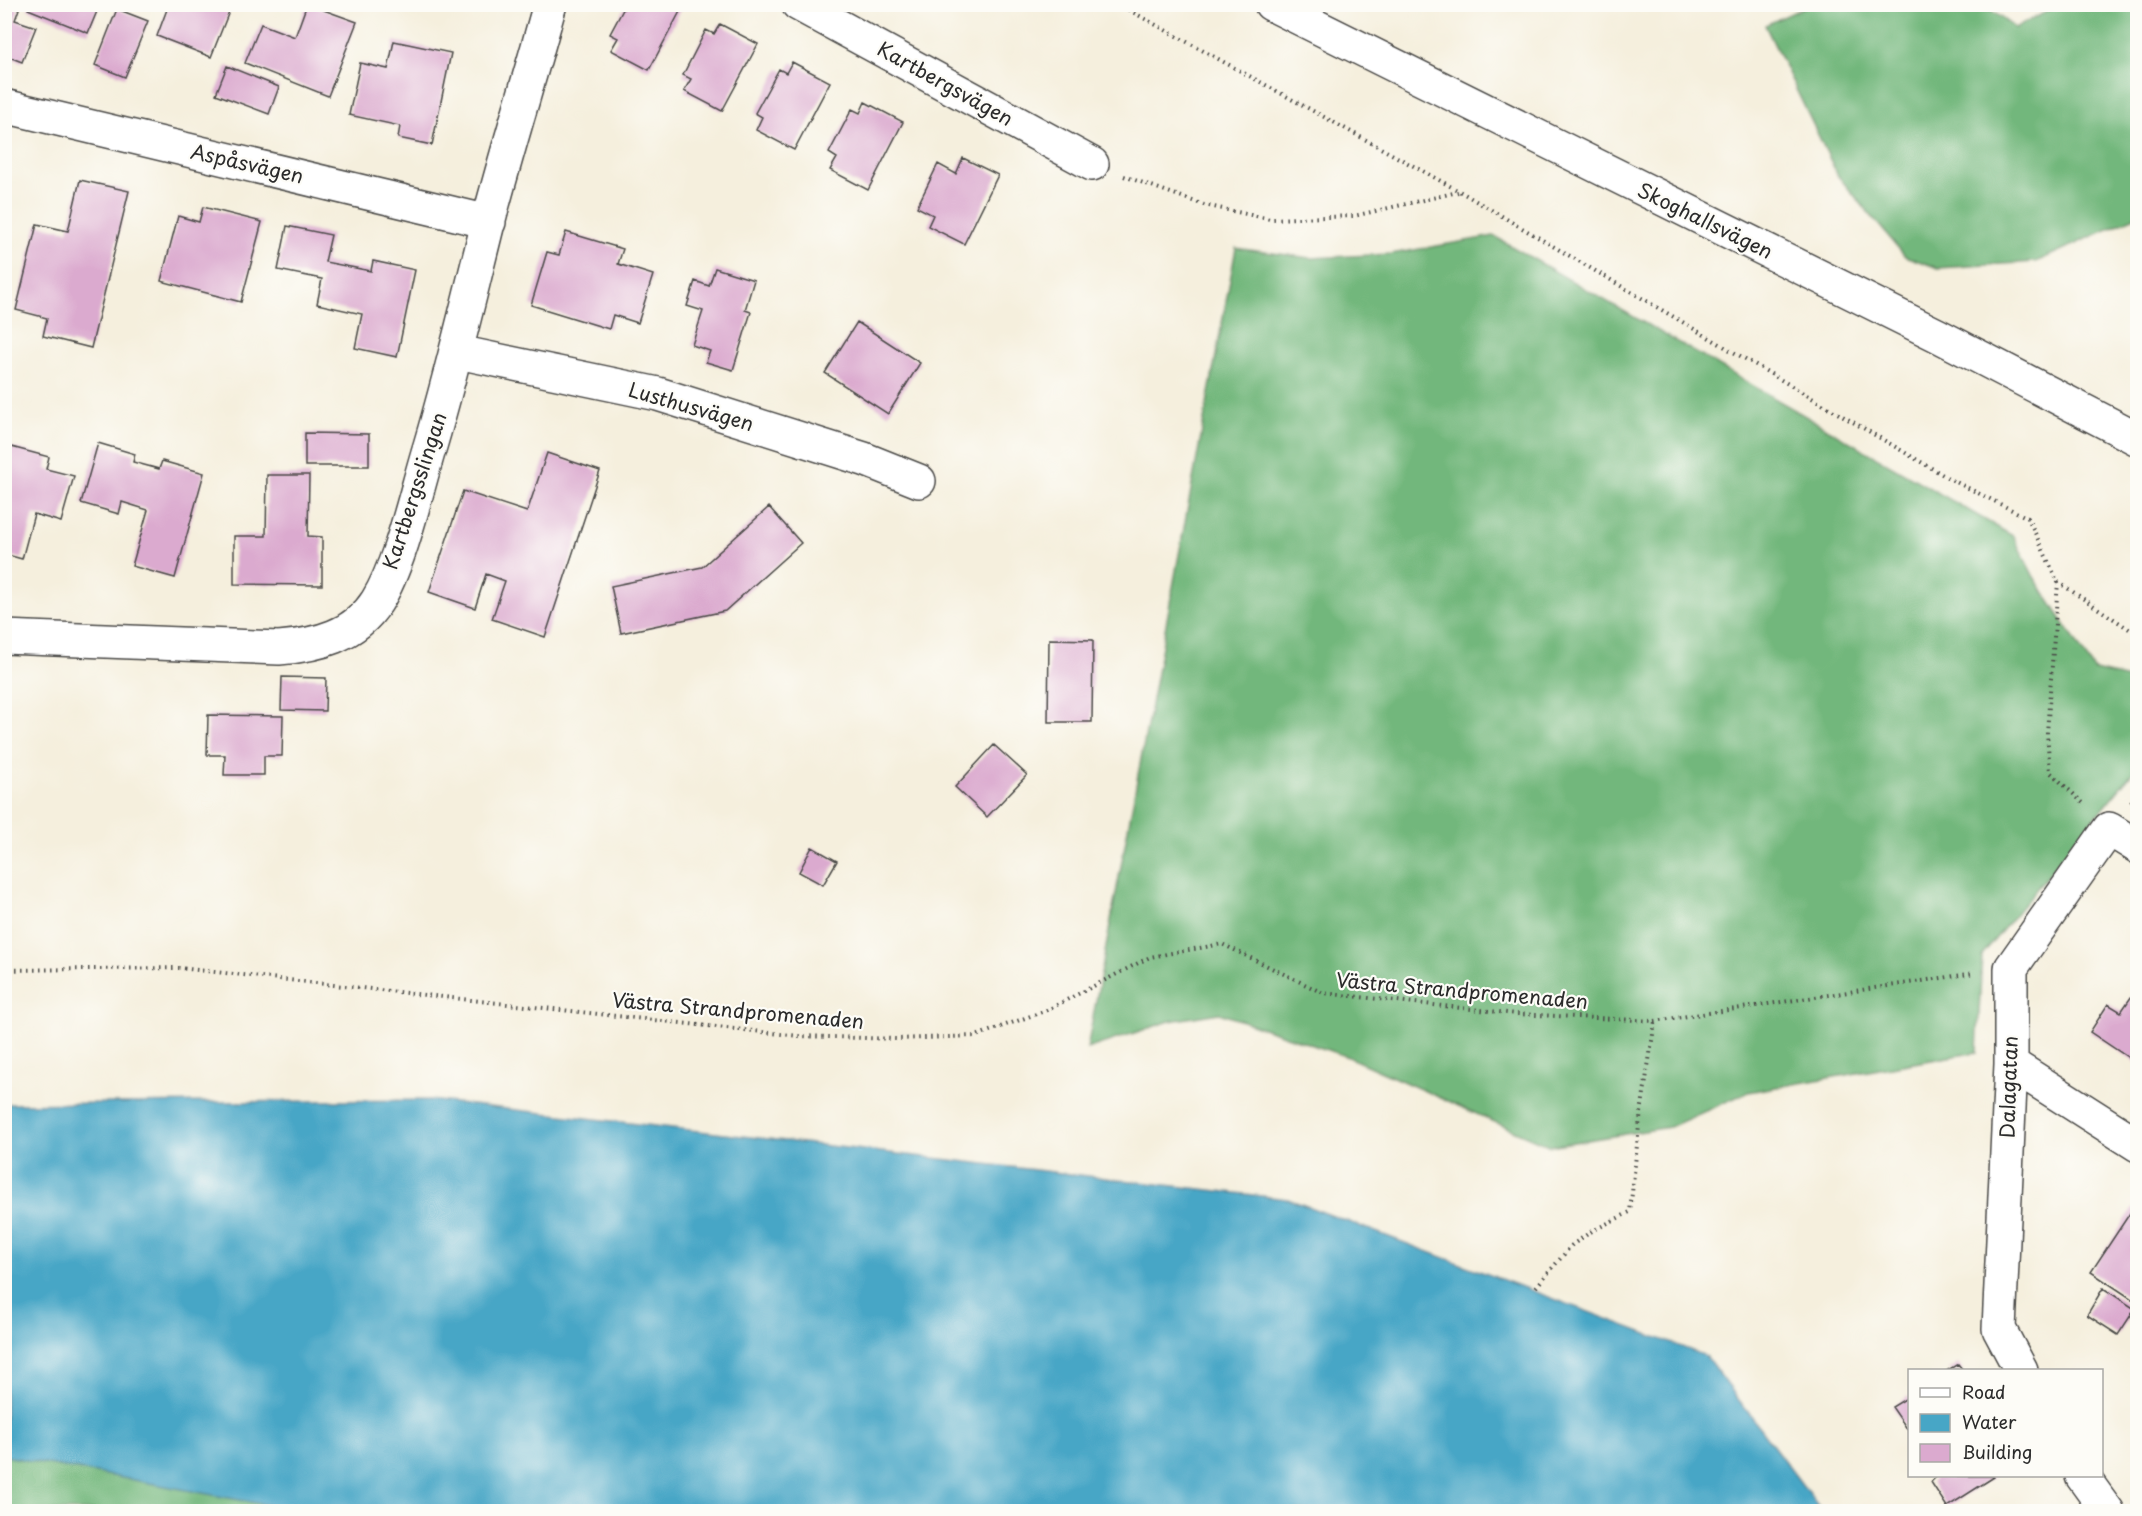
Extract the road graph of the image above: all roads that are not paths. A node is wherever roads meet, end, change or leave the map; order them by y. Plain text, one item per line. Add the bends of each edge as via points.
1 (550, 4) edge
2 (798, 4) edge
3 (1271, 4) edge
4 (4, 106) edge
5 (1092, 164) road end
6 (489, 222) junction
7 (458, 352) junction
8 (2138, 439) edge
9 (919, 481) dead end
10 (4, 637) edge
11 (2138, 847) edge
12 (2011, 1064) junction
13 (2138, 1145) edge
14 (2020, 1369) edge
15 (2083, 1477) edge
16 (2108, 1512) edge

1 - 6 street, Kartbergsslingan
2 - 5 street, Kartbergsvägen
3 - 8 street, Skoghallsvägen
4 - 6 street, Aspåsvägen
6 - 7 street, Kartbergsslingan
7 - 9 street, Lusthusvägen via 658,394 864,459
7 - 10 street, Kartbergsslingan via 398,553 377,601 356,624 329,640 279,648
11 - 12 street, Dalagatan via 2109,829 2011,968
12 - 13 street
12 - 14 street, Dalagatan via 1999,1329
15 - 16 street

